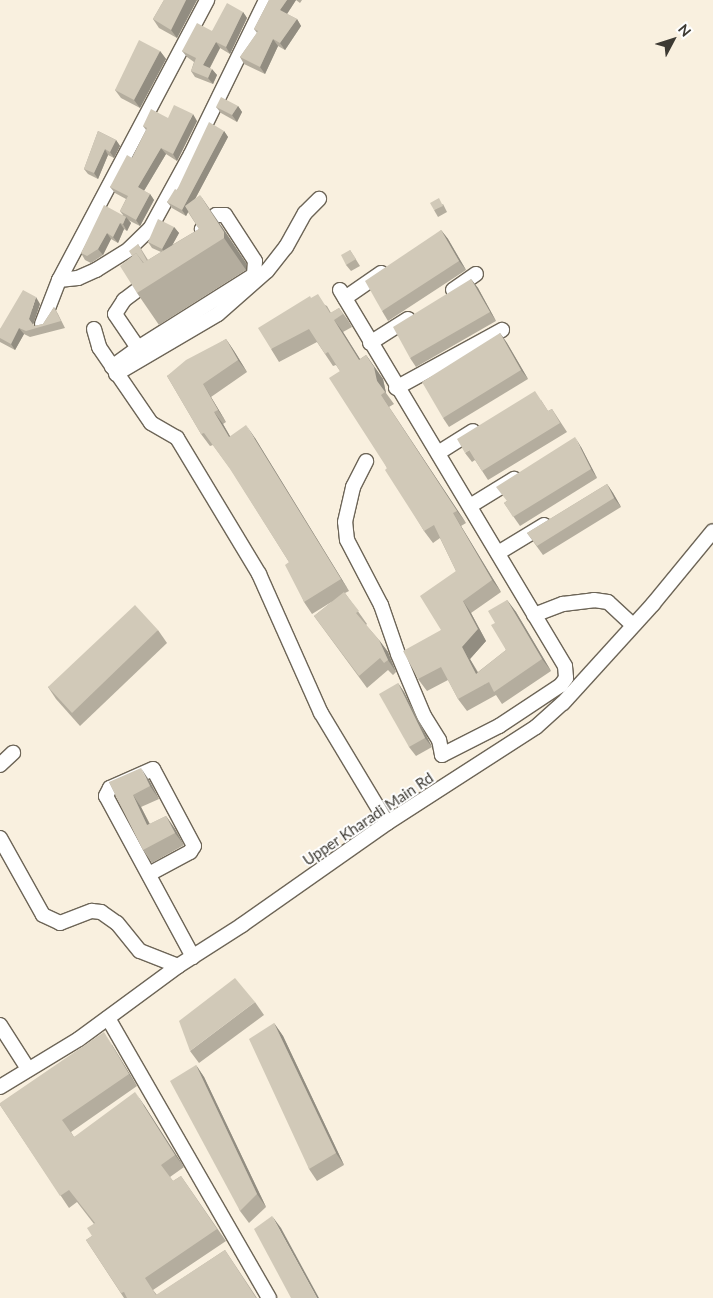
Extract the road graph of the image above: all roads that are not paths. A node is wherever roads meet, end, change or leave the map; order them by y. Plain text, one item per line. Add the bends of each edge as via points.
1 (207, 0) edge
2 (266, 0) edge
3 (319, 200) dead end
4 (190, 241) edge
5 (391, 267) edge
6 (162, 271) edge
7 (476, 274) dead end
8 (59, 280) junction
9 (444, 296) edge
10 (419, 312) edge
11 (42, 324) edge
12 (94, 329) dead end
13 (502, 330) dead end
14 (370, 343) junction
15 (138, 348) junction
16 (114, 370) junction
17 (396, 388) junction
18 (489, 422) edge
19 (438, 453) junction
20 (366, 461) dead end
21 (526, 472) edge
22 (470, 506) junction
23 (555, 518) edge
24 (713, 530) edge
25 (498, 553) junction
26 (534, 615) junction
27 (633, 625) junction
28 (13, 753) dead end
29 (0, 765) edge
30 (387, 823) junction
31 (0, 838) edge
32 (148, 874) junction
33 (193, 957) junction
34 (178, 966) junction
35 (108, 1018) junction
36 (0, 1025) edge
37 (28, 1070) junction
38 (0, 1087) edge
39 (269, 1298) edge

1 - 8 street
2 - 8 street via 191,154 150,229 129,249 96,270 78,278
3 - 16 street via 305,213 286,247 267,271 218,314
4 - 15 street via 216,216 225,215 255,261 254,276
5 - 14 street via 342,294
6 - 15 street via 124,300 115,314
7 - 9 street
8 - 11 street
10 - 14 street
12 - 16 street via 99,347
13 - 17 street
14 - 17 street
15 - 16 street
16 - 30 street via 151,423 177,438 213,496 259,574 320,713
17 - 19 street
18 - 19 street
19 - 22 street
20 - 26 street via 351,496 345,522 347,540 381,605 424,716 439,740 442,755 499,726 561,685 566,678 565,666
21 - 22 street
22 - 25 street
23 - 25 street
24 - 27 street, Upper Kharadi Main Rd
25 - 26 street
26 - 27 street via 562,604 594,600 608,602
27 - 30 street, Upper Kharadi Main Rd via 536,727
28 - 29 street
30 - 33 street, Upper Kharadi Main Rd
31 - 34 street via 43,915 60,924 92,911 101,912 117,923 140,951
32 - 32 street via 106,796 110,788 153,770 194,846 190,852
32 - 33 street
33 - 34 street, Upper Kharadi Main Rd
34 - 35 street, Upper Kharadi Main Rd
35 - 37 street, Upper Kharadi Main Rd
35 - 39 street
36 - 37 street
37 - 38 street, Upper Kharadi Main Rd

